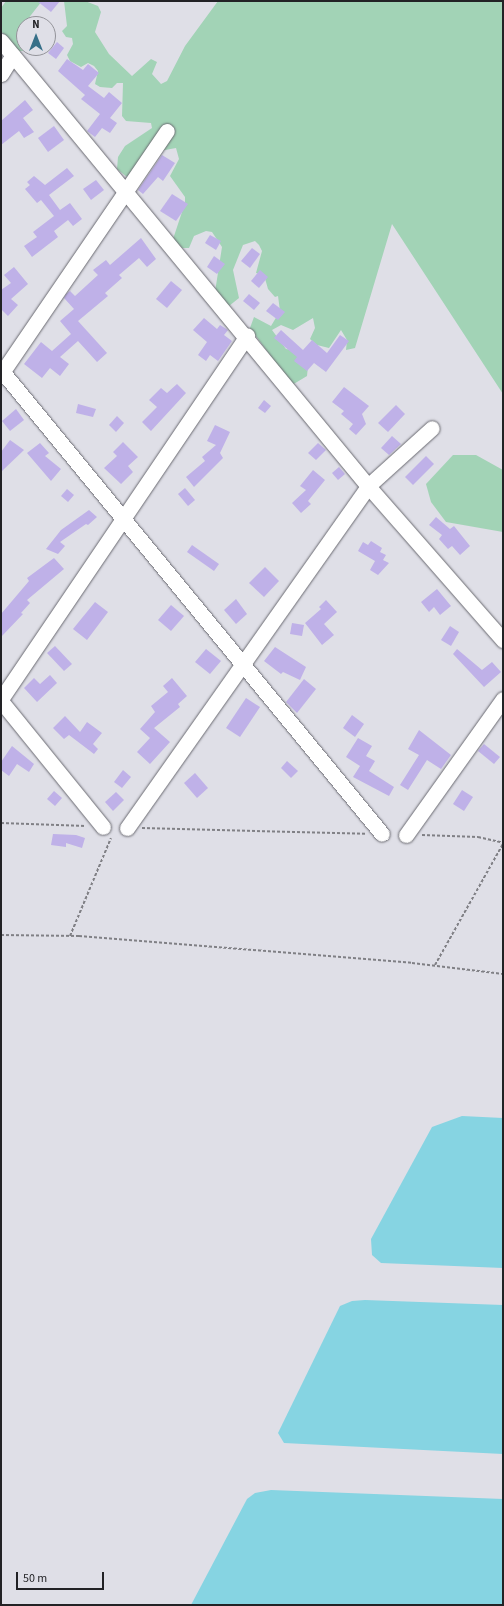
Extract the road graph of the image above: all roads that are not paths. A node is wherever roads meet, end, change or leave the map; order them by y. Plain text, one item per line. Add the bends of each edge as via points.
1 (1, 41) edge
2 (13, 55) junction
3 (1, 74) edge
4 (167, 131) dead end
5 (127, 192) junction
6 (248, 336) junction
7 (1, 372) edge
8 (432, 428) dead end
9 (368, 486) junction
10 (122, 520) junction
11 (503, 640) edge
12 (244, 665) junction
13 (503, 699) edge
14 (1, 700) edge
15 (103, 827) road end
16 (127, 828) road end
17 (382, 834) road end
18 (406, 835) road end

1 - 2 street
2 - 3 street
2 - 5 street
4 - 5 street
5 - 6 street
5 - 7 street
6 - 9 street
6 - 10 street
7 - 10 street
8 - 9 street
9 - 11 street
9 - 12 street
10 - 12 street
10 - 14 street
12 - 16 street
12 - 17 street
13 - 18 street
14 - 15 street

